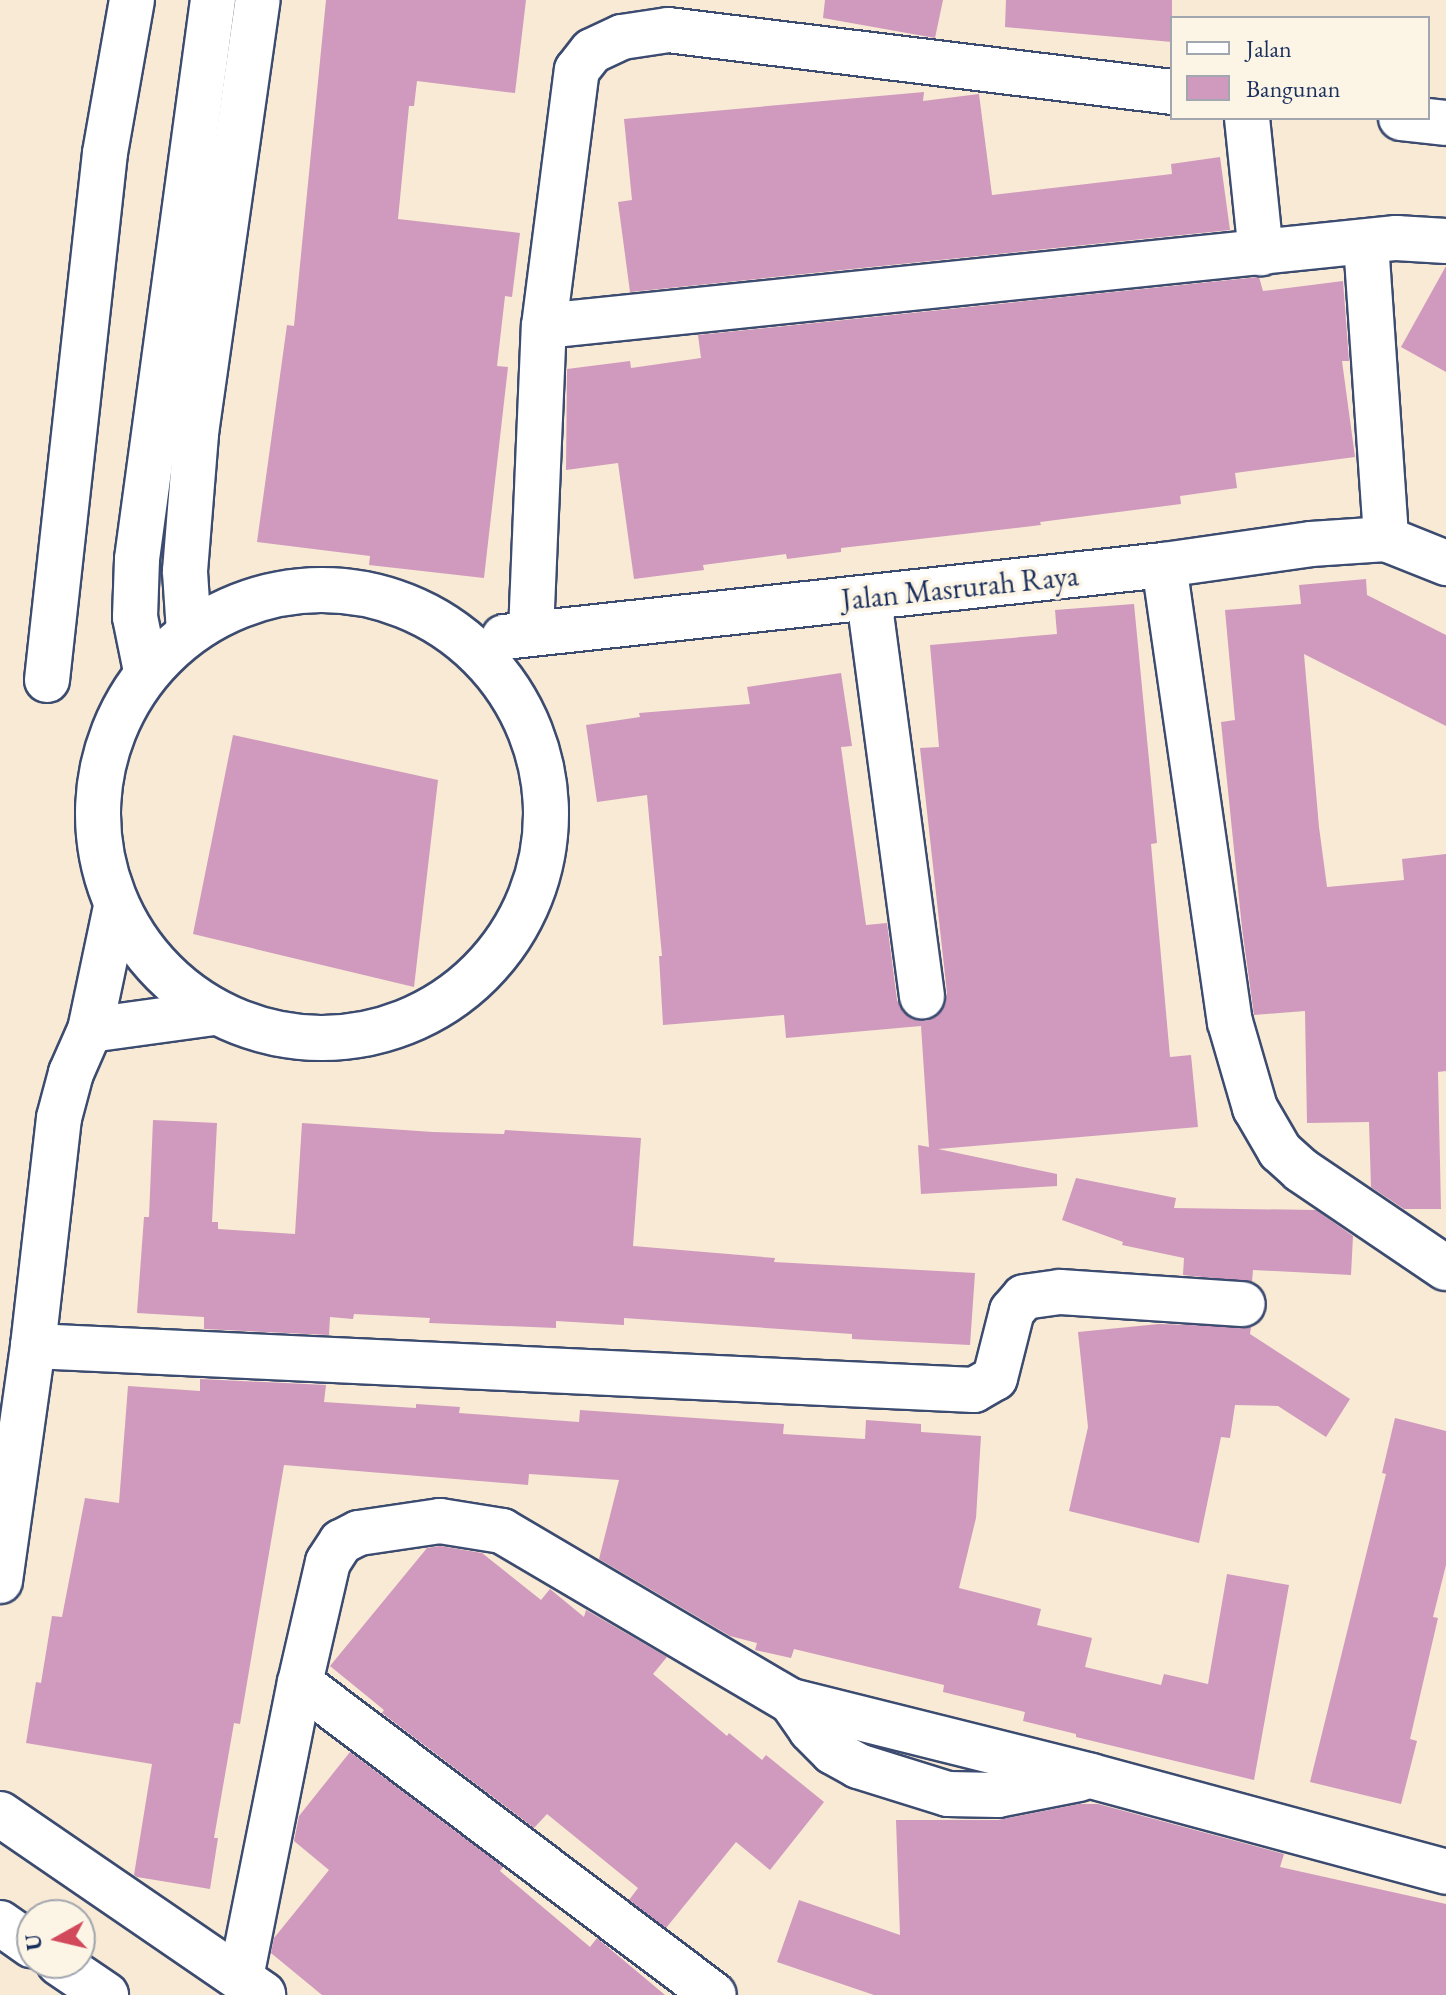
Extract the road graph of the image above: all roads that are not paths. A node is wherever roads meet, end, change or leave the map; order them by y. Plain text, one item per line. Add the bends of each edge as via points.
1 (132, 0) edge
2 (213, 0) edge
3 (258, 0) edge
4 (1170, 92) edge
5 (1247, 120) edge
6 (1419, 120) edge
7 (1446, 123) edge
8 (1446, 241) edge
9 (1366, 243) junction
10 (1261, 253) junction
11 (544, 326) junction
12 (1386, 539) junction
13 (1446, 563) edge
14 (1164, 565) junction
15 (869, 599) junction
16 (189, 632) junction
17 (531, 632) junction
18 (470, 643) junction
19 (146, 671) junction
20 (47, 680) dead end
21 (116, 907) junction
22 (922, 996) dead end
23 (214, 1013) junction
24 (90, 1030) junction
25 (1446, 1268) edge
26 (1243, 1304) dead end
27 (33, 1346) junction
28 (0, 1581) edge
29 (300, 1683) junction
30 (0, 1814) edge
31 (1445, 1865) edge
32 (82, 1979) edge
33 (253, 1986) edge
34 (106, 1995) edge
35 (714, 1995) edge

1 - 20 street via 105,153
2 - 19 street via 137,559 135,617
3 - 16 street via 196,433 185,571
4 - 11 street via 668,30 622,37 592,51 577,70
5 - 10 street
6 - 7 street
8 - 9 street
9 - 10 street
9 - 12 street
10 - 11 street
11 - 17 street
12 - 13 street, Jalan Masrurah Raya
12 - 14 street, Jalan Masrurah Raya
14 - 15 street, Jalan Masrurah Raya
14 - 25 street via 1230,1022 1255,1108 1280,1151 1301,1170
15 - 17 street, Jalan Masrurah Raya
15 - 22 street
16 - 18 street via 272,593 342,588 411,606
16 - 19 street
17 - 18 street, Jalan Masrurah Raya
18 - 23 street via 516,700 543,783 545,841 525,912 484,972 425,1015 356,1038 284,1037
19 - 21 street via 121,711 102,766 98,838
21 - 23 street via 157,968
21 - 24 street
23 - 24 street
24 - 27 street via 59,1118
26 - 27 street via 1060,1292 1024,1297 1012,1311 995,1378 974,1390
27 - 28 street
29 - 31 street via 335,1548 359,1533 440,1521 502,1531 791,1701 833,1752 858,1766 948,1794 998,1795 1091,1776
29 - 33 street
29 - 35 street
30 - 33 street
32 - 34 street

